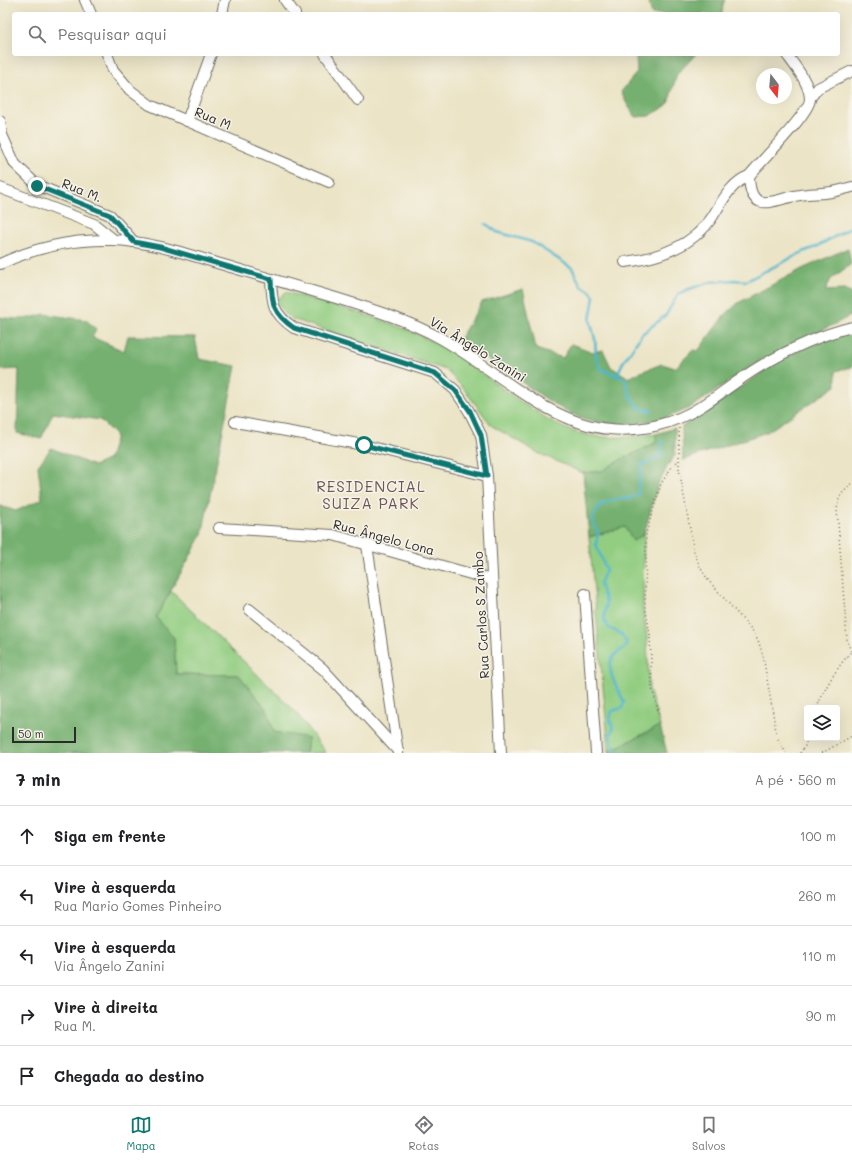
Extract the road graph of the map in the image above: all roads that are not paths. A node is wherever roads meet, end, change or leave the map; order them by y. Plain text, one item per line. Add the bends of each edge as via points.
1 (85, 0) edge
2 (225, 0) edge
3 (285, 0) edge
4 (90, 12) edge
5 (222, 12) edge
6 (294, 12) edge
7 (108, 56) edge
8 (210, 56) edge
9 (325, 56) edge
10 (788, 56) edge
11 (852, 70) edge
12 (810, 98) junction
13 (358, 100) dead end
14 (0, 121) edge
15 (187, 121) junction
16 (749, 176) junction
17 (329, 182) dead end
18 (852, 187) edge
19 (0, 188) edge
20 (114, 240) junction
21 (134, 242) junction
22 (625, 262) dead end
23 (0, 264) edge
24 (271, 279) junction
25 (852, 320) edge
26 (852, 327) edge
27 (830, 332) junction
28 (235, 422) dead end
29 (487, 476) junction
30 (219, 528) dead end
31 (367, 545) junction
32 (492, 580) junction
33 (585, 594) dead end
34 (249, 609) dead end
35 (398, 752) edge
36 (501, 753) edge
37 (596, 753) edge

1 - 4 street
2 - 5 street
3 - 6 street
7 - 15 street, Rua M via 113,70 130,90 150,105
8 - 15 street
9 - 13 street
10 - 12 street via 800,72
11 - 12 street via 818,88
12 - 16 street via 809,105 795,124
14 - 21 street, Rua M. via 2,135 15,164 37,186 110,215
15 - 17 street, Rua M
16 - 18 street via 752,194 764,203
16 - 22 street via 733,187 697,235 679,247
19 - 20 street via 94,224
20 - 21 street, Via Ângelo Zanini
20 - 23 street, Via Ângelo Zanini via 58,244 19,255
21 - 24 street, Via Ângelo Zanini
24 - 27 street, Via Ângelo Zanini via 422,328 462,351 545,407 586,425 608,429 631,430 679,418 700,408 781,354
24 - 29 street, Rua Carlos S Zambo via 272,300 277,313 283,321 294,328 435,373 455,390 470,411 481,435
25 - 27 street
26 - 27 street, Via Ângelo Zanini
28 - 29 street via 364,445
29 - 32 street, Rua Carlos S Zambo
30 - 31 street, Rua Ângelo Lona via 333,535
31 - 32 street, Rua Ângelo Lona
31 - 35 street
32 - 36 street, Rua Carlos S Zambo
33 - 37 street
34 - 35 street via 323,669

